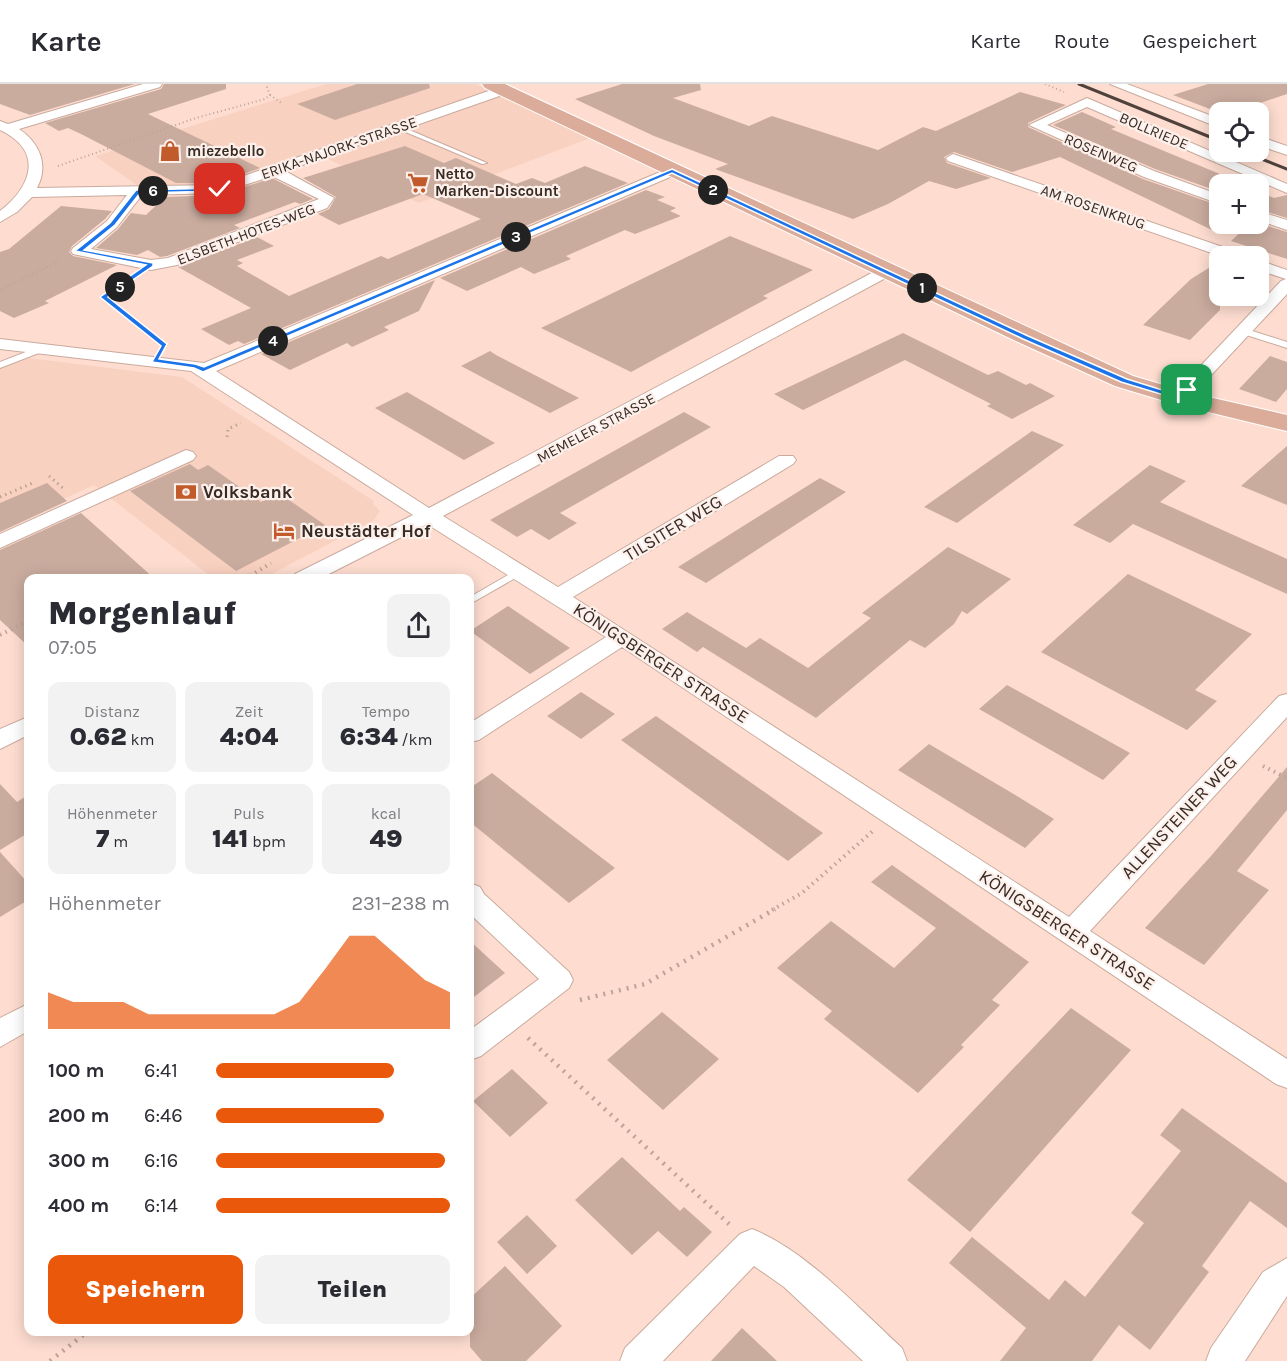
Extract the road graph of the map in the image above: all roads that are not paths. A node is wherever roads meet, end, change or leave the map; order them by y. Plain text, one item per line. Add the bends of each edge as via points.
1 (156, 84) edge
2 (1116, 84) edge
3 (1145, 84) edge
4 (497, 87) edge
5 (1131, 90) junction
6 (1087, 102) joint
7 (1209, 120) edge
8 (4, 127) edge
9 (398, 127) junction
10 (1269, 144) edge
11 (1287, 151) edge
12 (952, 158) dead end
13 (484, 163) dead end
14 (273, 171) junction
15 (672, 171) junction
16 (1287, 189) edge
17 (138, 191) junction
18 (28, 193) junction
19 (1209, 196) edge
20 (0, 218) edge
21 (1269, 219) edge
22 (1287, 225) edge
23 (1209, 247) edge
24 (1269, 269) edge
25 (887, 272) junction
26 (1287, 275) edge
27 (1287, 284) edge
28 (1243, 331) junction
29 (0, 344) edge
30 (1287, 345) edge
31 (41, 349) junction
32 (0, 365) edge
33 (203, 370) junction
34 (1180, 398) junction
35 (1287, 423) edge
36 (186, 456) dead end
37 (786, 460) dead end
38 (427, 515) junction
39 (0, 542) edge
40 (520, 571) junction
41 (313, 574) edge
42 (559, 596) junction
43 (474, 599) edge
44 (622, 637) junction
45 (1287, 702) edge
46 (24, 727) edge
47 (474, 731) edge
48 (2, 736) edge
49 (474, 902) edge
50 (1071, 933) junction
51 (24, 1019) edge
52 (0, 1034) edge
53 (474, 1044) edge
54 (1287, 1075) edge
55 (1287, 1275) edge
56 (638, 1361) edge
57 (888, 1361) edge
58 (1224, 1361) edge

1 - 8 street
2 - 5 street
3 - 5 street
4 - 9 street, ERIKA-NAJORK-STRASSE
4 - 15 main road
5 - 7 street
6 - 16 street, BOLLRIEDE
6 - 19 street, ROSENWEG via 1036,125
8 - 18 street via 33,148 37,170
9 - 13 lane
9 - 14 street, ERIKA-NAJORK-STRASSE
10 - 11 street
12 - 23 street, AM ROSENKRUG
14 - 17 street, ERIKA-NAJORK-STRASSE via 220,189
14 - 17 street, ELSBETH-HOTES-WEG via 327,198 322,205 171,262 151,265 78,251 112,224
15 - 25 main road
15 - 33 street
17 - 18 street, ERIKA-NAJORK-STRASSE
18 - 20 street
21 - 22 street
24 - 26 street
25 - 34 main road via 1124,381
25 - 38 street, MEMELER STRASSE
27 - 28 street
28 - 30 lane
28 - 34 street
29 - 31 street, KÖNIGSBERGER STRASSE
31 - 32 lane
31 - 33 street, KÖNIGSBERGER STRASSE
33 - 38 street, KÖNIGSBERGER STRASSE
34 - 35 main road
36 - 39 street
37 - 42 street, TILSITER WEG
38 - 40 street, KÖNIGSBERGER STRASSE
38 - 41 street, MEMELER STRASSE
40 - 42 street, KÖNIGSBERGER STRASSE
40 - 43 lane
42 - 44 street, KÖNIGSBERGER STRASSE
44 - 47 street
44 - 50 street, KÖNIGSBERGER STRASSE
45 - 50 street, ALLENSTEINER WEG
46 - 48 street
49 - 53 street via 559,980
50 - 54 street, KÖNIGSBERGER STRASSE
51 - 52 street
55 - 58 street via 1275,1284
56 - 57 street via 752,1245 796,1275

